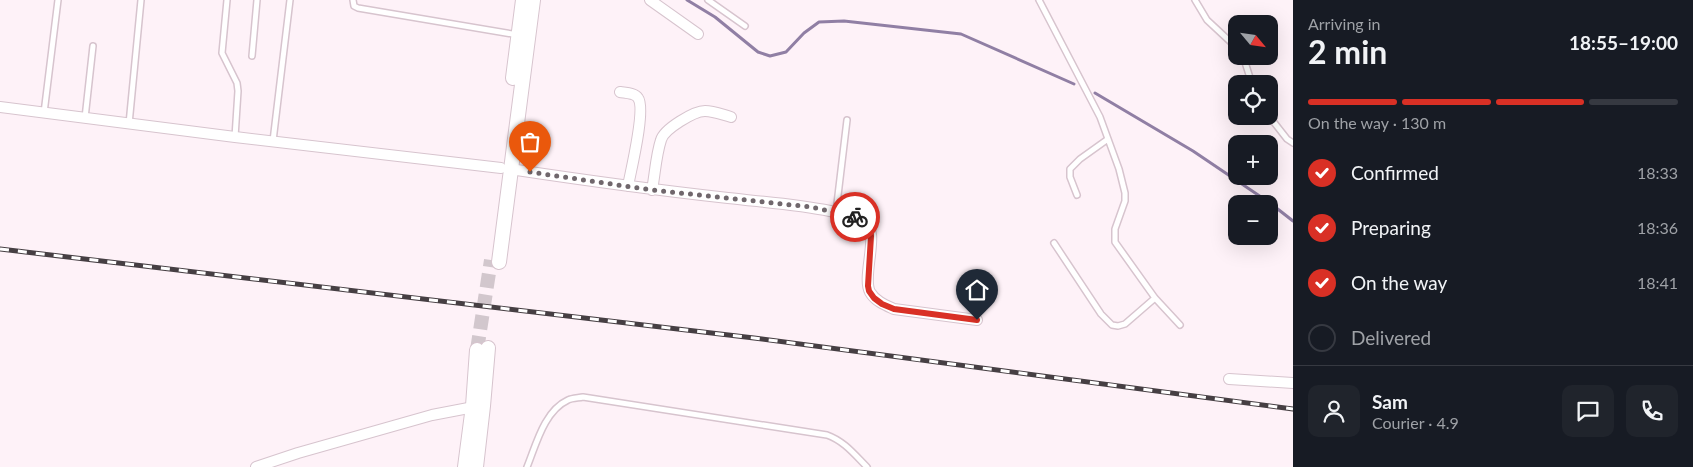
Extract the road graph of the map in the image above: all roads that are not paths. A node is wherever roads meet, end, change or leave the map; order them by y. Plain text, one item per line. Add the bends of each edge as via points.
1 (58, 0) edge
2 (141, 0) edge
3 (226, 0) edge
4 (257, 0) edge
5 (290, 0) edge
6 (353, 0) edge
7 (523, 0) edge
8 (533, 0) edge
9 (650, 0) edge
10 (708, 0) edge
11 (1039, 0) edge
12 (1195, 0) edge
13 (745, 26) dead end
14 (698, 34) dead end
15 (518, 35) junction
16 (1228, 40) edge
17 (93, 46) dead end
18 (252, 56) dead end
19 (620, 92) dead end
20 (0, 107) edge
21 (44, 113) junction
22 (731, 117) dead end
23 (85, 118) junction
24 (847, 120) dead end
25 (129, 124) junction
26 (1276, 125) edge
27 (235, 137) junction
28 (1108, 139) junction
29 (272, 142) junction
30 (1293, 143) edge
31 (506, 169) junction
32 (628, 186) junction
33 (652, 190) junction
34 (1078, 195) dead end
35 (836, 212) junction
36 (1054, 243) dead end
37 (495, 261) tunnel mouth
38 (1155, 298) junction
39 (977, 320) dead end
40 (1180, 325) dead end
41 (482, 349) tunnel mouth
42 (1229, 379) dead end
43 (1293, 383) edge
44 (478, 406) junction
45 (256, 467) edge
46 (465, 467) edge
47 (476, 467) edge
48 (526, 467) edge
49 (867, 467) edge

1 - 21 lane
2 - 25 lane
3 - 27 lane via 222,53 238,91
4 - 18 lane
5 - 29 lane
6 - 15 lane via 358,8
7 - 15 main road
8 - 31 main road
9 - 14 street
10 - 13 lane
11 - 28 lane via 1100,117
12 - 16 lane via 1207,20
15 - 31 main road
17 - 23 lane
19 - 32 street via 636,96 640,107
20 - 21 street
21 - 23 street
22 - 33 street via 698,112 665,132 660,140
23 - 25 street
24 - 35 lane
25 - 27 street
26 - 30 lane
27 - 29 street
28 - 34 lane via 1070,169
28 - 38 lane via 1125,193 1115,229 1115,242
29 - 31 street
31 - 32 street
31 - 37 main road
32 - 33 street
33 - 35 street
35 - 39 street via 864,220 870,227 868,286 874,298 894,309
36 - 38 lane via 1100,314 1112,325 1125,324
38 - 40 lane
41 - 44 main road
42 - 43 street
44 - 45 street via 432,415
44 - 46 main road
44 - 47 main road
48 - 49 lane via 543,428 556,408 568,400 583,397 826,435 845,444

